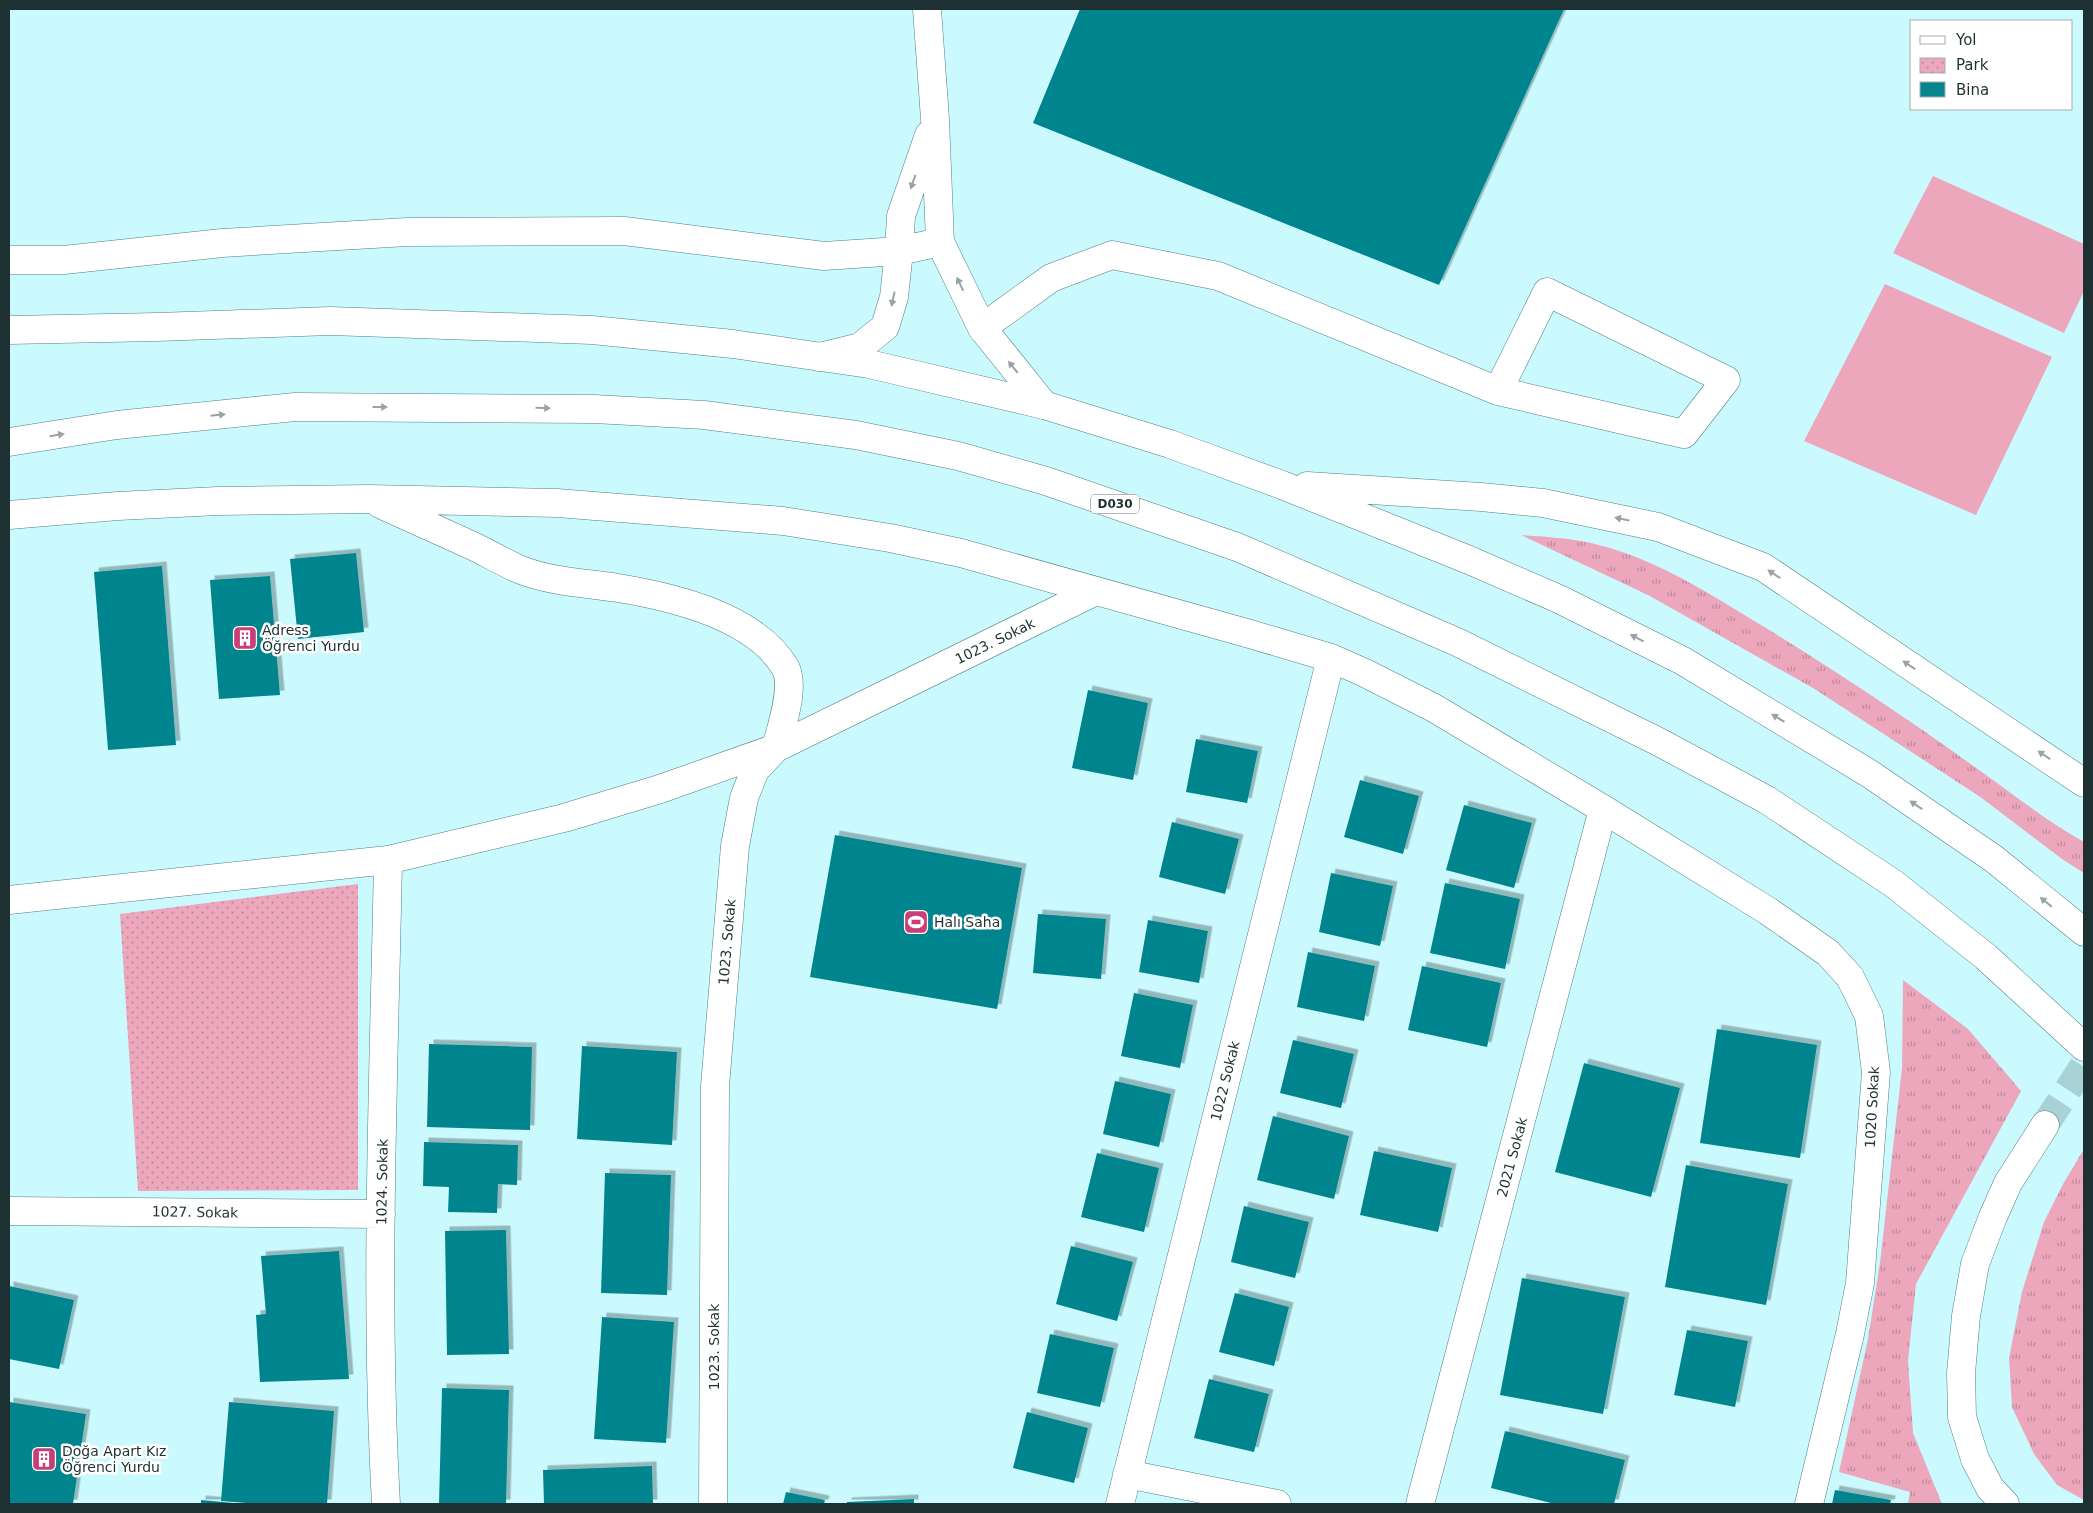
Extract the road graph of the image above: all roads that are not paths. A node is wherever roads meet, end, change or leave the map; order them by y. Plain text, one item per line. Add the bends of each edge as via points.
1 (927, 9) edge
2 (935, 119) junction
3 (940, 242) junction
4 (900, 250) junction
5 (9, 260) edge
6 (982, 328) junction
7 (9, 330) edge
8 (819, 357) junction
9 (1498, 391) junction
10 (1044, 405) junction
11 (9, 442) edge
12 (1282, 484) junction
13 (369, 499) junction
14 (9, 515) edge
15 (1096, 591) junction
16 (1331, 658) junction
17 (776, 748) junction
18 (2084, 783) edge
19 (1603, 809) junction
20 (388, 860) junction
21 (9, 900) edge
22 (2084, 932) edge
23 (2084, 1047) edge
24 (2045, 1125) tunnel mouth
25 (9, 1211) edge
26 (381, 1214) junction
27 (1127, 1474) junction
28 (386, 1504) edge
29 (713, 1504) edge
30 (1120, 1504) edge
31 (1277, 1504) edge
32 (1420, 1504) edge
33 (1809, 1504) edge
34 (2005, 1504) edge

1 - 2 main road
2 - 3 main road
2 -> 4 main road via 902,216
3 - 4 main road
6 -> 3 main road
4 - 5 main road via 824,256 624,231 417,232 222,243 64,260
4 -> 8 main road via 894,297 885,327 860,346
6 - 9 main road via 1051,278 1112,255 1218,276
10 -> 6 main road
7 - 8 main road via 349,321 592,330 733,344
8 - 10 main road via 869,364
9 - 9 main road via 1684,434 1726,380 1547,292
10 - 12 main road via 1170,444
11 -> 23 main road, D030 via 117,425 295,407 594,409 704,415 856,435 958,456 1046,481 1237,547 1457,642 1659,742 1767,800 1894,884 1986,957
18 -> 12 main road via 1763,567 1658,527 1543,503
22 -> 12 main road via 1994,859 1870,774 1683,661 1550,595
13 - 14 main road, 1020 Sokak via 209,501
13 - 15 main road, 1020 Sokak via 557,503 783,521 961,553
13 - 17 main road via 521,570 696,607 748,630 773,651 786,669 790,689
15 - 16 main road, 1020 Sokak
15 - 17 main road, 1023. Sokak
16 - 19 main road, 1020 Sokak via 1434,708
16 - 27 main road, 1022 Sokak
17 - 20 main road via 660,789 564,818
17 - 29 main road, 1023. Sokak via 756,770 744,798 734,856 715,1086
19 - 32 main road, 2021 Sokak
19 - 33 main road, 1020 Sokak via 1768,911 1828,953 1850,977 1869,1016 1876,1072 1860,1283
20 - 21 main road
20 - 26 main road, 1024. Sokak
24 - 34 main road via 2008,1184 1992,1219 1975,1264 1966,1316 1961,1373 1962,1417 1975,1459 1990,1488
25 - 26 main road, 1027. Sokak
26 - 28 main road, 1024. Sokak via 382,1427
27 - 30 main road, 1022 Sokak
27 - 31 main road

